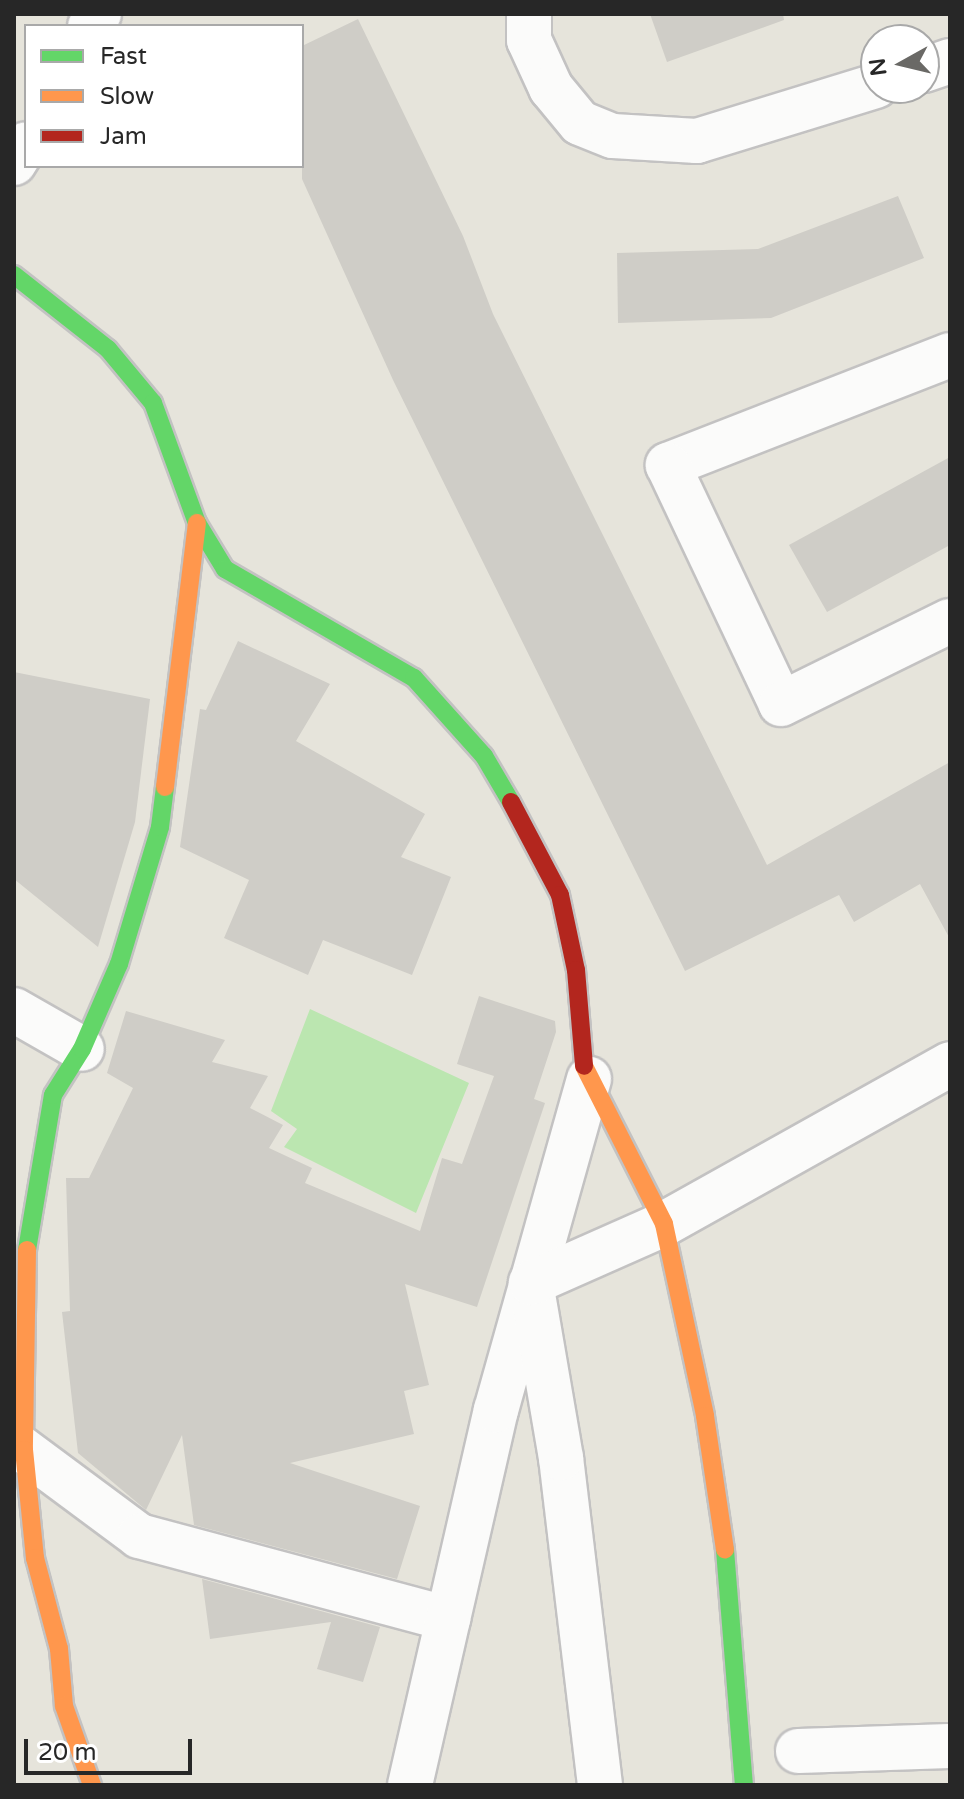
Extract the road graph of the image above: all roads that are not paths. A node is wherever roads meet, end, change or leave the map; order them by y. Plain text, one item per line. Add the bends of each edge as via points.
1 (529, 14) edge
2 (860, 91) edge
3 (14, 275) edge
4 (950, 355) edge
5 (197, 523) junction
6 (950, 621) edge
7 (14, 1010) edge
8 (82, 1049) junction
9 (950, 1064) edge
10 (589, 1079) junction
11 (664, 1224) junction
12 (531, 1283) junction
13 (19, 1446) edge
14 (448, 1619) junction
15 (950, 1746) edge
16 (798, 1751) dead end
17 (92, 1785) edge
18 (410, 1785) edge
19 (600, 1785) edge
20 (744, 1785) edge

1 - 2 street via 529,40 551,88 580,123 613,136 697,141
3 - 5 street via 131,374 153,403
4 - 6 street via 668,465 781,704
5 - 8 street via 160,827 119,964
5 - 10 street via 225,569 414,678 484,756 560,895
7 - 8 street
8 - 13 street via 53,1095 27,1245
9 - 11 street
10 - 11 street
10 - 12 street
11 - 12 street
11 - 20 street via 705,1416 734,1615
12 - 14 street
12 - 19 street via 563,1473
13 - 14 street via 139,1536
13 - 17 street via 35,1558 59,1649 64,1706
14 - 18 street
15 - 16 street

